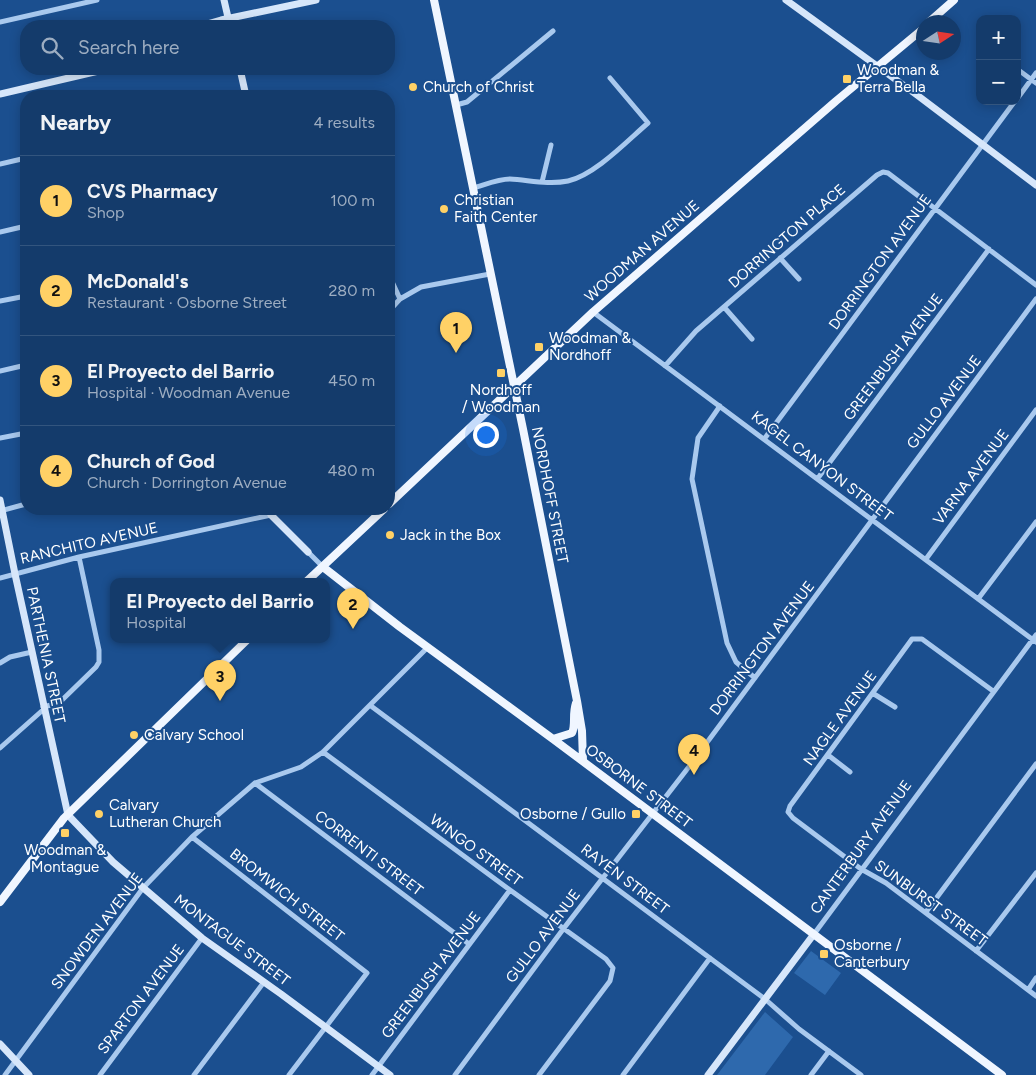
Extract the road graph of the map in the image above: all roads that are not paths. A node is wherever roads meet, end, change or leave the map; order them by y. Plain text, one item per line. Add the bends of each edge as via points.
1 (97, 0) edge
2 (224, 0) edge
3 (316, 0) edge
4 (434, 0) edge
5 (786, 0) edge
6 (954, 0) edge
7 (937, 15) edge
8 (228, 18) junction
9 (221, 20) edge
10 (0, 22) edge
11 (552, 31) dead end
12 (916, 35) edge
13 (878, 67) junction
14 (1021, 72) edge
15 (1036, 73) edge
16 (81, 75) edge
17 (241, 75) edge
18 (610, 78) dead end
19 (1034, 81) edge
20 (245, 90) edge
21 (0, 94) edge
22 (1021, 95) edge
23 (456, 105) junction
24 (1012, 105) edge
25 (551, 145) dead end
26 (982, 145) junction
27 (20, 159) edge
28 (0, 164) edge
29 (542, 182) junction
30 (1036, 185) edge
31 (473, 188) junction
32 (935, 208) junction
33 (20, 227) edge
34 (0, 232) edge
35 (988, 249) junction
36 (780, 258) junction
37 (490, 274) junction
38 (799, 279) dead end
39 (1036, 285) edge
40 (395, 288) edge
41 (20, 297) edge
42 (400, 299) junction
43 (1036, 299) edge
44 (0, 301) edge
45 (395, 304) edge
46 (724, 307) junction
47 (593, 312) junction
48 (752, 339) dead end
49 (20, 366) edge
50 (665, 366) junction
51 (0, 371) edge
52 (514, 386) junction
53 (720, 406) junction
54 (1036, 410) edge
55 (20, 434) edge
56 (0, 438) edge
57 (765, 438) junction
58 (818, 478) junction
59 (395, 498) edge
60 (0, 500) edge
61 (20, 506) edge
62 (1, 511) edge
63 (257, 515) edge
64 (273, 515) edge
65 (378, 515) edge
66 (872, 520) junction
67 (1036, 522) edge
68 (308, 552) joint
69 (79, 557) junction
70 (926, 559) junction
71 (323, 567) junction
72 (14, 574) junction
73 (0, 578) edge
74 (311, 578) edge
75 (978, 599) junction
76 (1035, 639) edge
77 (244, 643) edge
78 (428, 647) junction
79 (32, 652) junction
80 (0, 663) edge
81 (755, 678) junction
82 (994, 691) junction
83 (874, 694) junction
84 (577, 701) junction
85 (371, 706) junction
86 (895, 707) dead end
87 (44, 708) junction
88 (553, 739) junction
89 (0, 748) edge
90 (323, 752) junction
91 (828, 755) junction
92 (583, 762) junction
93 (1036, 764) edge
94 (850, 772) dead end
95 (255, 783) junction
96 (788, 812) joint
97 (653, 814) junction
98 (68, 815) junction
99 (192, 837) junction
100 (861, 869) junction
101 (1036, 873) edge
102 (602, 878) junction
103 (143, 888) junction
104 (510, 890) junction
105 (0, 902) edge
106 (926, 912) junction
107 (564, 928) junction
108 (814, 934) junction
109 (202, 938) junction
110 (469, 944) junction
111 (976, 951) junction
112 (710, 958) junction
113 (1036, 978) edge
114 (264, 982) junction
115 (1028, 990) junction
116 (1036, 996) edge
117 (765, 999) junction
118 (325, 1027) junction
119 (0, 1044) edge
120 (829, 1051) junction
121 (16, 1061) junction
122 (379, 1066) junction
123 (5, 1075) edge
124 (29, 1075) edge
125 (100, 1075) edge
126 (194, 1075) edge
127 (289, 1075) edge
128 (372, 1075) edge
129 (390, 1075) edge
130 (455, 1075) edge
131 (539, 1075) edge
132 (623, 1075) edge
133 (708, 1075) edge
134 (811, 1075) edge
135 (861, 1075) edge
136 (1002, 1075) edge

1 - 10 street
2 - 8 street
3 - 8 street
4 - 23 main road, NORDHOFF STREET
5 - 13 street
6 - 7 main road
8 - 9 street
11 - 23 street via 467,102
12 - 13 main road, WOODMAN AVENUE
13 - 26 street
13 - 47 main road, WOODMAN AVENUE
14 - 19 street
15 - 19 street, DORRINGTON AVENUE
16 - 21 street
17 - 20 street
18 - 29 street via 648,123 594,169 567,181
19 - 22 street, DORRINGTON AVENUE
23 - 31 main road, NORDHOFF STREET
24 - 26 street, DORRINGTON AVENUE
25 - 29 street
26 - 30 street
26 - 32 street, DORRINGTON AVENUE
27 - 28 street
29 - 31 street via 508,179
31 - 37 main road, NORDHOFF STREET
32 - 35 street
32 - 36 street, DORRINGTON PLACE via 883,172
32 - 57 street, DORRINGTON AVENUE
33 - 34 street
35 - 39 street
35 - 58 street, GREENBUSH AVENUE
36 - 38 street
36 - 46 street, DORRINGTON PLACE
37 - 42 street via 421,287
37 - 52 main road, NORDHOFF STREET
40 - 42 street
41 - 44 street
42 - 45 street
43 - 66 street, GULLO AVENUE
46 - 48 street
46 - 50 street, DORRINGTON PLACE via 696,331
47 - 50 street, KAGEL CANYON STREET
47 - 52 main road, WOODMAN AVENUE
49 - 51 street
50 - 53 street, KAGEL CANYON STREET
52 - 59 main road, WOODMAN AVENUE
52 - 84 main road, NORDHOFF STREET
53 - 57 street, KAGEL CANYON STREET
53 - 81 street via 698,438 692,480 727,643 736,662
54 - 70 street, VARNA AVENUE
55 - 56 street
57 - 58 street, KAGEL CANYON STREET
58 - 66 street, KAGEL CANYON STREET
60 - 62 street, PARTHENIA STREET
61 - 62 street
62 - 72 street, PARTHENIA STREET
63 - 69 street, RANCHITO AVENUE
64 - 68 street, OSBORNE STREET
65 - 71 main road
66 - 70 street, KAGEL CANYON STREET
66 - 81 street, DORRINGTON AVENUE
67 - 75 street
68 - 71 street, OSBORNE STREET
69 - 72 street, RANCHITO AVENUE
69 - 87 street via 99,662 59,703
70 - 75 street, KAGEL CANYON STREET
71 - 74 main road
71 - 78 main road, OSBORNE STREET
72 - 73 street, RANCHITO AVENUE
72 - 79 street, PARTHENIA STREET
75 - 76 street, KAGEL CANYON STREET
76 - 82 street, CANTERBURY AVENUE
77 - 98 main road
78 - 85 street, SNOWDEN AVENUE
78 - 88 main road, OSBORNE STREET
79 - 80 street
79 - 87 street, PARTHENIA STREET
81 - 97 street, DORRINGTON AVENUE
82 - 83 street, NAGLE AVENUE via 922,639 912,639
82 - 100 street, CANTERBURY AVENUE
83 - 86 street
83 - 91 street, NAGLE AVENUE
84 - 88 main road via 572,733
84 - 92 main road, NORDHOFF STREET
85 - 90 street, SNOWDEN AVENUE
85 - 102 street, RAYEN STREET
87 - 89 street
87 - 98 street, PARTHENIA STREET
88 - 92 main road, OSBORNE STREET
90 - 95 street, SNOWDEN AVENUE via 301,767
90 - 104 street, WINGO STREET
91 - 94 street
91 - 96 street, NAGLE AVENUE
92 - 97 main road, OSBORNE STREET
93 - 106 street
95 - 99 street, SNOWDEN AVENUE
95 - 110 street, CORRENTI STREET
96 - 100 street, SUNBURST STREET
97 - 102 street, GULLO AVENUE
97 - 108 main road, OSBORNE STREET
98 - 103 street, MONTAGUE STREET
98 - 105 main road
99 - 103 street, SNOWDEN AVENUE
99 - 118 street, BROMWICH STREET via 367,973
100 - 106 street, SUNBURST STREET
100 - 108 street, CANTERBURY AVENUE
101 - 111 street
102 - 107 street, GULLO AVENUE
102 - 112 street, RAYEN STREET
103 - 109 street, MONTAGUE STREET
103 - 121 street, SNOWDEN AVENUE
104 - 107 street, WINGO STREET
104 - 110 street, GREENBUSH AVENUE
106 - 111 street, SUNBURST STREET
107 - 130 street, GULLO AVENUE
107 - 131 street, WINGO STREET via 606,959 613,968 610,981
108 - 117 street, CANTERBURY AVENUE
108 - 136 main road, OSBORNE STREET
109 - 114 street, MONTAGUE STREET
109 - 125 street, SPARTON AVENUE
110 - 122 street, GREENBUSH AVENUE
111 - 115 street, SUNBURST STREET
112 - 117 street, RAYEN STREET
112 - 132 street
113 - 115 street
114 - 118 street, MONTAGUE STREET
114 - 126 street
115 - 116 street, SUNBURST STREET
117 - 120 street, RAYEN STREET
117 - 133 street, CANTERBURY AVENUE
118 - 122 street, MONTAGUE STREET
118 - 127 street
119 - 121 street
120 - 134 street
120 - 135 street, RAYEN STREET
121 - 123 street, SNOWDEN AVENUE
121 - 124 street
122 - 128 street, GREENBUSH AVENUE
122 - 129 street, MONTAGUE STREET

